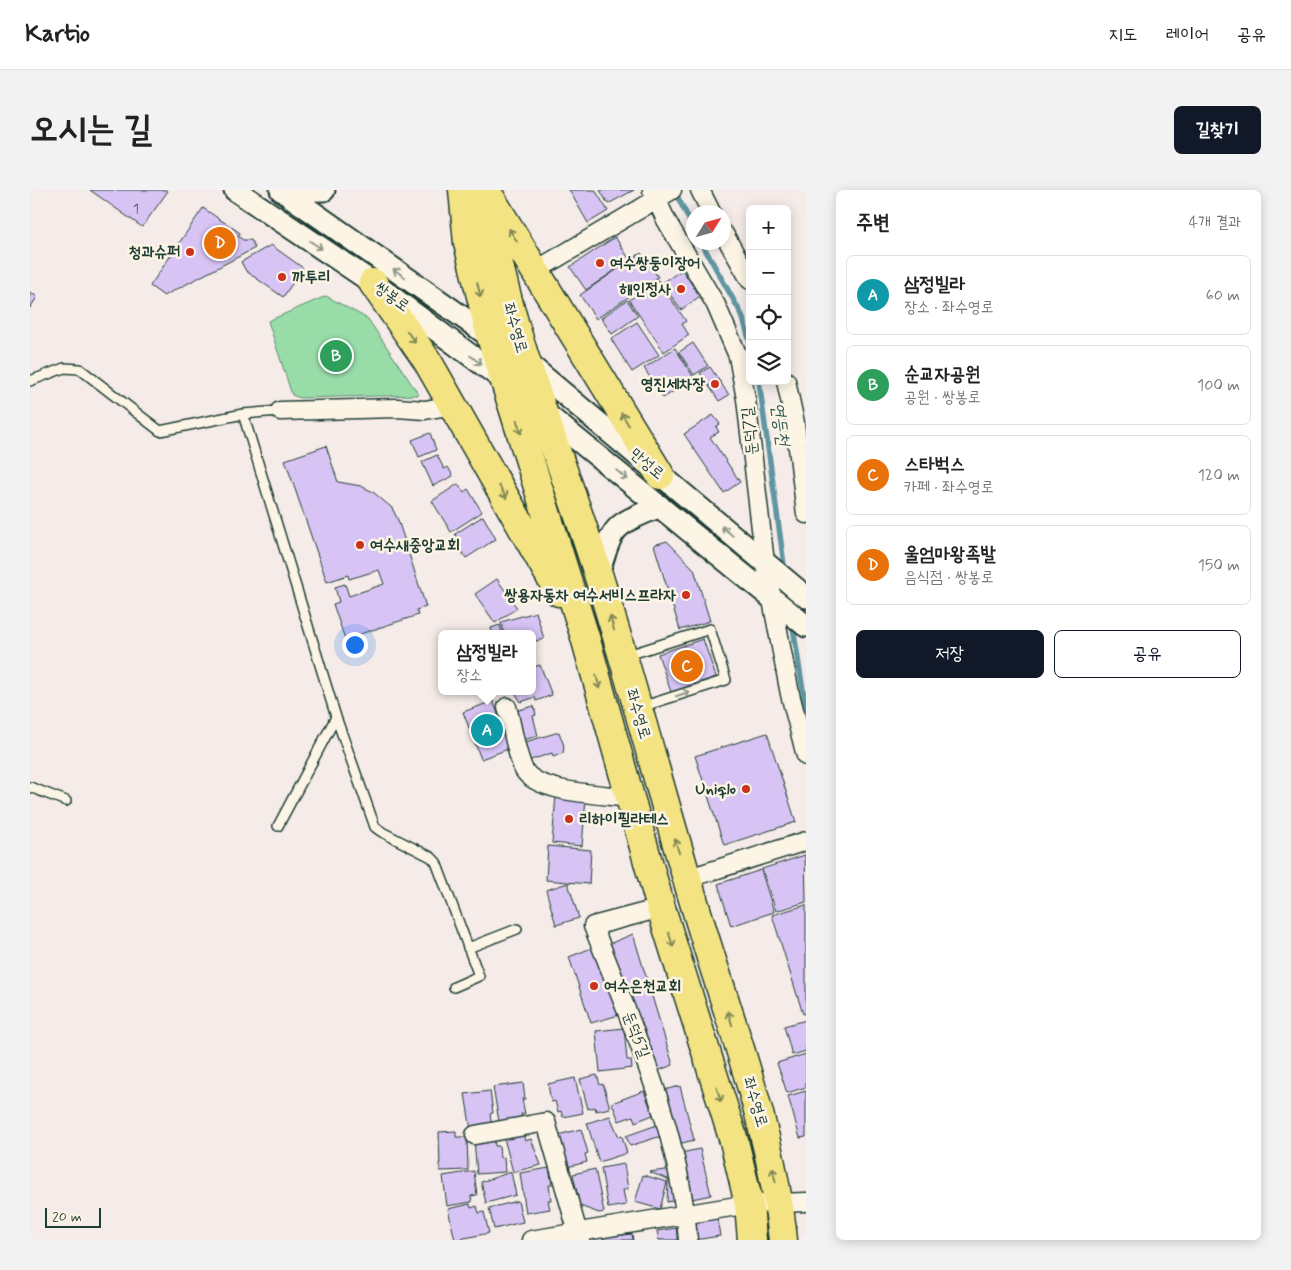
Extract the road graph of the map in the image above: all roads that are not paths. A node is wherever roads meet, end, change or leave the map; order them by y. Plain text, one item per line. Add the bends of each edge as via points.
1 (235, 190) edge
2 (324, 190) edge
3 (463, 190) edge
4 (486, 190) edge
5 (672, 190) edge
6 (700, 190) edge
7 (282, 191) edge
8 (654, 195) edge
9 (708, 205) edge
10 (731, 246) edge
11 (535, 271) junction
12 (746, 273) edge
13 (373, 283) junction
14 (491, 337) junction
15 (525, 361) junction
16 (504, 380) junction
17 (30, 381) edge
18 (789, 385) edge
19 (799, 400) edge
20 (453, 405) junction
21 (280, 411) joint
22 (544, 411) junction
23 (243, 414) junction
24 (801, 427) edge
25 (660, 475) junction
26 (660, 506) junction
27 (806, 514) edge
28 (767, 565) junction
29 (598, 574) junction
30 (806, 597) edge
31 (778, 602) junction
32 (806, 626) edge
33 (585, 637) junction
34 (622, 657) junction
35 (507, 706) dead end
36 (636, 709) junction
37 (336, 717) junction
38 (806, 756) edge
39 (30, 787) edge
40 (630, 798) junction
41 (66, 802) dead end
42 (278, 826) dead end
43 (806, 841) edge
44 (686, 879) junction
45 (661, 908) junction
46 (517, 929) dead end
47 (468, 948) junction
48 (454, 987) dead end
49 (765, 1133) junction
50 (475, 1135) dead end
51 (734, 1141) junction
52 (793, 1203) edge
53 (748, 1204) junction
54 (686, 1215) junction
55 (580, 1236) edge
56 (531, 1240) edge
57 (688, 1240) edge
58 (752, 1240) edge
59 (783, 1240) edge

1 -> 13 street, 쌍봉로
2 - 7 street
3 -> 14 main road, 좌수영로 via 468,242
11 -> 4 main road
4 - 15 main road, 좌수영로 via 498,268
5 - 8 street
6 - 9 street
14 -> 7 street, 쌍봉로
8 - 11 street
8 - 28 street, 둔덕7길 via 716,305 738,356
10 - 12 street
25 -> 11 main road
13 -> 16 street, 쌍봉로
13 -> 20 main road via 428,362
14 - 15 street, 쌍봉로
14 - 16 main road, 좌수영로
15 - 22 main road, 좌수영로
15 - 25 street, 만성로
16 - 22 street, 쌍봉로
16 -> 33 main road, 좌수영로
17 - 23 lane via 64,368 80,369 160,431
18 - 19 street
19 - 24 street
20 - 21 street via 425,410
20 -> 33 main road
21 - 23 lane
22 -> 26 street, 만성로
22 - 29 main road, 좌수영로
23 - 37 lane
24 - 27 street
28 -> 25 street, 만성로
26 - 29 street via 616,528 610,536
26 - 31 street, 만성로
28 - 30 street, 만성로
28 - 31 street, 둔덕7길
34 -> 29 main road, 좌수영로
31 - 32 street, 만성로
31 - 38 street, 둔덕7길 via 790,694
33 -> 40 main road, 좌수영로
34 - 36 main road, 좌수영로
36 -> 34 lane via 726,680 710,629
35 - 40 street via 524,769 535,780 555,788
44 -> 36 main road, 좌수영로
37 - 42 lane
37 - 47 lane via 375,826 435,860
39 - 41 lane
40 - 45 main road, 좌수영로
43 - 44 street
49 -> 44 main road, 좌수영로
45 -> 51 main road, 좌수영로
45 - 54 street, 둔덕5길 via 593,926 654,1082 675,1155
46 - 47 lane
47 - 48 lane via 479,976
49 - 51 main road
52 -> 49 main road, 좌수영로
50 - 55 street via 546,1122
51 - 53 main road, 좌수영로
52 - 53 street
52 - 59 main road, 좌수영로
53 - 54 street
53 - 58 main road, 좌수영로
54 - 55 street
54 - 57 street, 둔덕5길
55 - 56 street

